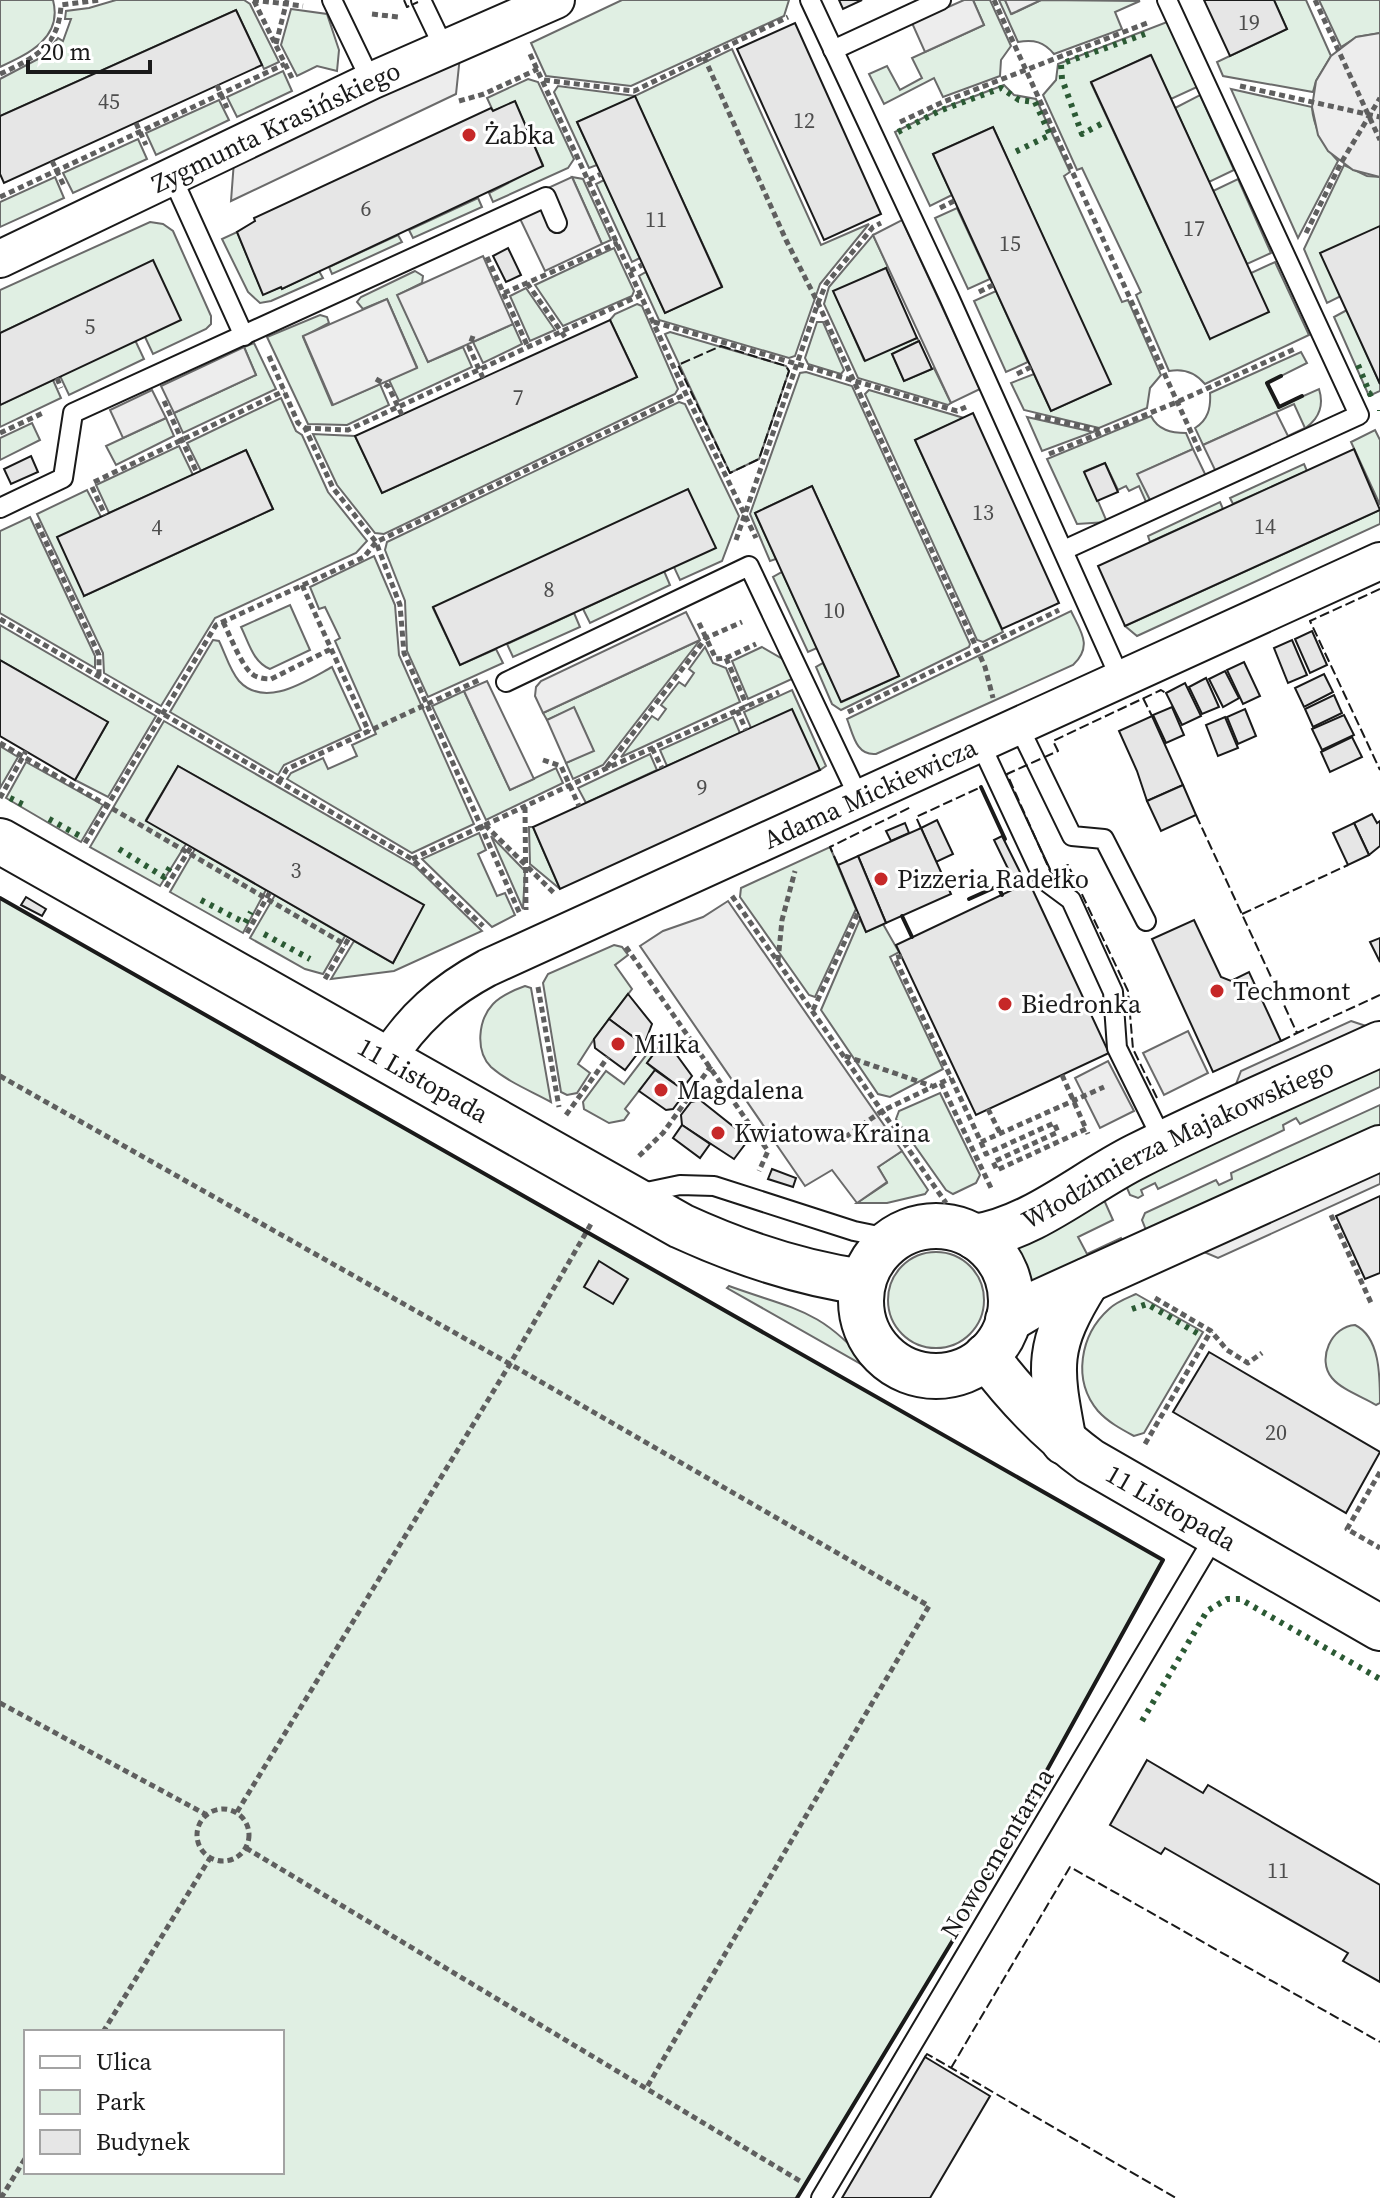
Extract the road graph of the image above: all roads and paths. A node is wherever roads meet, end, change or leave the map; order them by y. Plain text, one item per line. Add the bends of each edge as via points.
1 (101, 0) edge
2 (287, 0) edge
3 (332, 0) edge
4 (421, 0) edge
5 (556, 0) edge
6 (941, 0) edge
7 (994, 0) edge
8 (1315, 0) edge
9 (254, 1) edge
10 (61, 3) edge
11 (806, 5) edge
12 (1171, 6) edge
13 (275, 45) junction
14 (444, 48) junction
15 (833, 50) junction
16 (704, 57) junction
17 (285, 64) junction
18 (538, 69) dead end
19 (1027, 70) junction
20 (0, 74) edge
21 (371, 81) junction
22 (217, 85) dead end
23 (1236, 85) dead end
24 (221, 94) junction
25 (1380, 98) edge
26 (459, 101) dead end
27 (308, 111) junction
28 (1369, 113) junction
29 (1380, 117) edge
30 (136, 123) dead end
31 (889, 128) dead end
32 (140, 132) junction
33 (1380, 140) edge
34 (52, 161) dead end
35 (57, 171) junction
36 (601, 174) dead end
37 (172, 177) junction
38 (589, 180) junction
39 (0, 197) edge
40 (885, 222) dead end
41 (557, 223) dead end
42 (474, 230) junction
43 (1304, 238) dead end
44 (618, 243) junction
45 (0, 259) edge
46 (642, 265) dead end
47 (630, 271) junction
48 (527, 283) junction
49 (504, 293) junction
50 (641, 295) junction
51 (818, 303) junction
52 (654, 322) junction
53 (562, 331) junction
54 (250, 333) junction
55 (473, 336) dead end
56 (1323, 336) junction
57 (567, 340) dead end
58 (528, 347) junction
59 (796, 364) junction
60 (479, 369) junction
61 (153, 377) junction
62 (483, 378) dead end
63 (376, 379) dead end
64 (855, 382) junction
65 (284, 391) junction
66 (686, 394) junction
67 (1177, 402) junction
68 (974, 404) dead end
69 (54, 407) dead end
70 (398, 407) junction
71 (1021, 413) dead end
72 (402, 415) dead end
73 (305, 428) junction
74 (1104, 431) junction
75 (0, 433) edge
76 (182, 440) junction
77 (1041, 457) dead end
78 (197, 473) dead end
79 (1214, 482) junction
80 (90, 483) junction
81 (78, 489) dead end
82 (24, 497) junction
83 (0, 508) edge
84 (745, 514) junction
85 (105, 515) dead end
86 (376, 542) junction
87 (761, 550) dead end
88 (1064, 550) junction
89 (731, 552) dead end
90 (1380, 561) edge
91 (302, 585) junction
92 (1060, 610) dead end
93 (742, 611) dead end
94 (0, 619) edge
95 (697, 619) dead end
96 (223, 622) junction
97 (752, 632) dead end
98 (706, 638) junction
99 (331, 649) junction
100 (977, 649) junction
101 (726, 658) junction
102 (99, 676) junction
103 (483, 678) dead end
104 (1121, 680) junction
105 (506, 682) dead end
106 (782, 690) dead end
107 (426, 705) junction
108 (747, 706) junction
109 (737, 710) junction
110 (162, 714) junction
111 (839, 716) dead end
112 (1007, 717) junction
113 (746, 730) dead end
114 (369, 732) junction
115 (0, 743) edge
116 (981, 745) junction
117 (652, 748) junction
118 (24, 754) junction
119 (543, 760) dead end
120 (607, 768) junction
121 (662, 768) dead end
122 (279, 782) junction
123 (570, 786) junction
124 (0, 798) edge
125 (860, 800) junction
126 (109, 804) junction
127 (579, 806) dead end
128 (525, 807) junction
129 (483, 826) junction
130 (0, 841) edge
131 (82, 849) dead end
132 (189, 849) junction
133 (412, 859) junction
134 (527, 867) junction
135 (795, 869) dead end
136 (727, 888) dead end
137 (161, 895) dead end
138 (268, 895) junction
139 (564, 903) dead end
140 (858, 913) dead end
141 (520, 915) dead end
142 (526, 920) dead end
143 (1146, 921) dead end
144 (492, 935) dead end
145 (618, 937) dead end
146 (243, 941) dead end
147 (902, 956) dead end
148 (778, 961) junction
149 (533, 975) dead end
150 (321, 985) dead end
151 (812, 1011) junction
152 (1380, 1044) edge
153 (844, 1056) junction
154 (608, 1057) dead end
155 (386, 1061) junction
156 (711, 1066) junction
157 (1130, 1074) junction
158 (1062, 1075) dead end
159 (0, 1076) edge
160 (951, 1078) junction
161 (941, 1083) junction
162 (932, 1086) junction
163 (1075, 1101) junction
164 (988, 1109) dead end
165 (882, 1111) junction
166 (1086, 1129) junction
167 (1000, 1133) junction
168 (981, 1142) junction
169 (837, 1143) dead end
170 (1164, 1143) junction
171 (1093, 1145) dead end
172 (1380, 1148) edge
173 (632, 1176) junction
174 (756, 1177) dead end
175 (993, 1192) dead end
176 (946, 1203) dead end
177 (1331, 1214) dead end
178 (587, 1233) dead end
179 (975, 1237) junction
180 (893, 1239) junction
181 (1087, 1281) junction
182 (863, 1282) junction
183 (1147, 1293) dead end
184 (1372, 1305) dead end
185 (1211, 1331) junction
186 (997, 1338) junction
187 (1262, 1353) dead end
188 (510, 1364) junction
189 (1146, 1441) dead end
190 (1064, 1442) junction
191 (1380, 1472) edge
192 (1216, 1534) junction
193 (1380, 1548) edge
194 (1380, 1628) edge
195 (0, 1703) edge
196 (237, 1812) junction
197 (205, 1814) junction
198 (246, 1848) junction
199 (210, 1858) junction
200 (104, 2030) edge
201 (647, 2087) junction
202 (24, 2160) edge
203 (822, 2197) edge
204 (1, 2198) edge

1 - 10 path
2 - 13 path
3 - 21 lane
4 - 14 lane
5 - 14 street, Zygmunta Krasińskiego
6 - 15 lane
7 - 19 path
8 - 28 path
9 - 13 path
10 - 20 path via 59,25 43,51
11 - 15 lane
11 - 16 path
12 - 19 path
12 - 56 lane
13 - 17 path
14 - 21 street, Zygmunta Krasińskiego
15 - 88 lane
16 - 38 path via 634,91 543,80
16 - 51 path
17 - 24 path
17 - 27 path
18 - 26 path
19 - 31 path
19 - 67 path
21 - 27 street, Zygmunta Krasińskiego
22 - 24 path
23 - 28 path
24 - 32 path
25 - 28 path
27 - 37 street, Zygmunta Krasińskiego
28 - 29 path
28 - 33 path
28 - 43 path
30 - 32 path
32 - 35 path
34 - 35 path
35 - 39 path
36 - 38 path
37 - 45 street, Zygmunta Krasińskiego
37 - 54 lane
38 - 44 path
40 - 51 path via 873,227 826,284
41 - 42 lane via 546,197
42 - 49 path
42 - 54 lane
44 - 47 path
44 - 48 path
46 - 47 path
47 - 50 path
48 - 49 path
48 - 53 path
49 - 58 path
50 - 52 path
50 - 53 path
51 - 59 path
51 - 64 path
52 - 59 path
52 - 66 path
53 - 57 path
53 - 58 path
54 - 61 lane
54 - 65 path
55 - 60 path via 469,347
56 - 67 path
56 - 79 lane via 1359,415
58 - 60 path
59 - 64 path
59 - 84 path
60 - 62 path
60 - 70 path
61 - 76 path
61 - 82 lane via 73,413 63,478
63 - 70 path via 388,386
64 - 68 path via 957,411
64 - 100 path
65 - 73 path
65 - 76 path
66 - 84 path
66 - 86 path
67 - 74 path
67 - 79 path
69 - 75 path
70 - 72 path
70 - 73 path via 348,430
71 - 74 path
73 - 86 path via 333,488
74 - 77 path
76 - 78 path
76 - 80 path
79 - 88 lane
80 - 81 path
80 - 85 path
82 - 83 lane
82 - 102 path via 99,655
84 - 87 path
84 - 89 path
86 - 91 path via 364,557
86 - 107 path via 400,605 404,653
88 - 104 lane
90 - 104 street, Adama Mickiewicza
91 - 96 path
91 - 99 path
92 - 100 path
93 - 98 path via 747,620
94 - 102 path
95 - 98 path
96 - 99 path via 246,667 262,678 271,679
96 - 110 path via 216,625
97 - 101 path via 757,643
98 - 101 path via 716,659
98 - 120 path
99 - 114 path
100 - 111 path
100 - 112 path
101 - 108 path
102 - 110 path
103 - 107 path
104 - 112 street, Adama Mickiewicza
105 - 125 lane via 749,566
106 - 108 path
107 - 114 path
107 - 129 path
108 - 109 path
109 - 113 path
109 - 117 path
110 - 122 path
110 - 126 path
112 - 116 street, Adama Mickiewicza
112 - 143 lane via 1072,836 1104,839
114 - 122 path via 287,769
115 - 118 path
116 - 125 street, Adama Mickiewicza
116 - 157 lane via 1044,880 1071,900 1113,992 1117,1048
117 - 120 path
117 - 121 path
118 - 124 path
118 - 126 path
119 - 123 path via 561,766
120 - 123 path
122 - 133 path
123 - 127 path
123 - 128 path
125 - 155 street, Adama Mickiewicza via 459,983 402,1034
126 - 131 path
126 - 132 path
128 - 129 path
128 - 134 path
129 - 133 path
129 - 134 path
129 - 141 path
130 - 155 street, 11 Listopada
132 - 137 path
132 - 138 path
133 - 144 path
134 - 139 path
134 - 142 path
135 - 148 path
136 - 148 path
138 - 146 path
138 - 150 path via 347,941
140 - 151 path
145 - 156 path
147 - 160 path via 895,958
148 - 151 path
149 - 154 path via 563,1120
151 - 153 path
152 - 170 street, Włodzimierza Majakowskiego
153 - 162 path
153 - 165 path
155 - 173 street, 11 Listopada
156 - 173 path
156 - 174 path via 768,1151
157 - 163 path
157 - 170 lane
158 - 163 path
159 - 188 path
160 - 161 path
160 - 168 path
161 - 162 path
161 - 175 path
162 - 165 path
163 - 166 path
163 - 167 path
164 - 167 path
165 - 169 path
165 - 176 path
166 - 168 path via 997,1170 993,1162 1058,1132 1054,1123 986,1154
166 - 171 path
167 - 168 path
170 - 179 street, Włodzimierza Majakowskiego via 1026,1221
172 - 181 street
173 - 180 lane via 714,1186
173 - 182 street, 11 Listopada via 681,1226 798,1270
177 - 184 path
178 - 188 path
179 - 180 street via 941,1226 916,1228
179 - 186 street via 1003,1267 1011,1293
180 - 182 street via 875,1256
181 - 186 street via 1035,1304
181 - 190 street via 1056,1340 1055,1389
182 - 186 street via 861,1306 868,1333 884,1356 908,1371 935,1376 963,1371
183 - 185 path
185 - 187 path via 1248,1363
185 - 189 path
186 - 190 street, 11 Listopada via 1018,1398
188 - 196 path
188 - 201 path via 929,1606
190 - 192 street, 11 Listopada
191 - 193 path via 1347,1529
192 - 194 street, 11 Listopada
192 - 203 lane, Nowocmentarna
195 - 197 path
196 - 197 path via 221,1808
196 - 198 path via 246,1822
197 - 199 path via 196,1838
198 - 199 path via 223,1861
198 - 201 path
199 - 200 path
201 - 203 path
202 - 204 path

